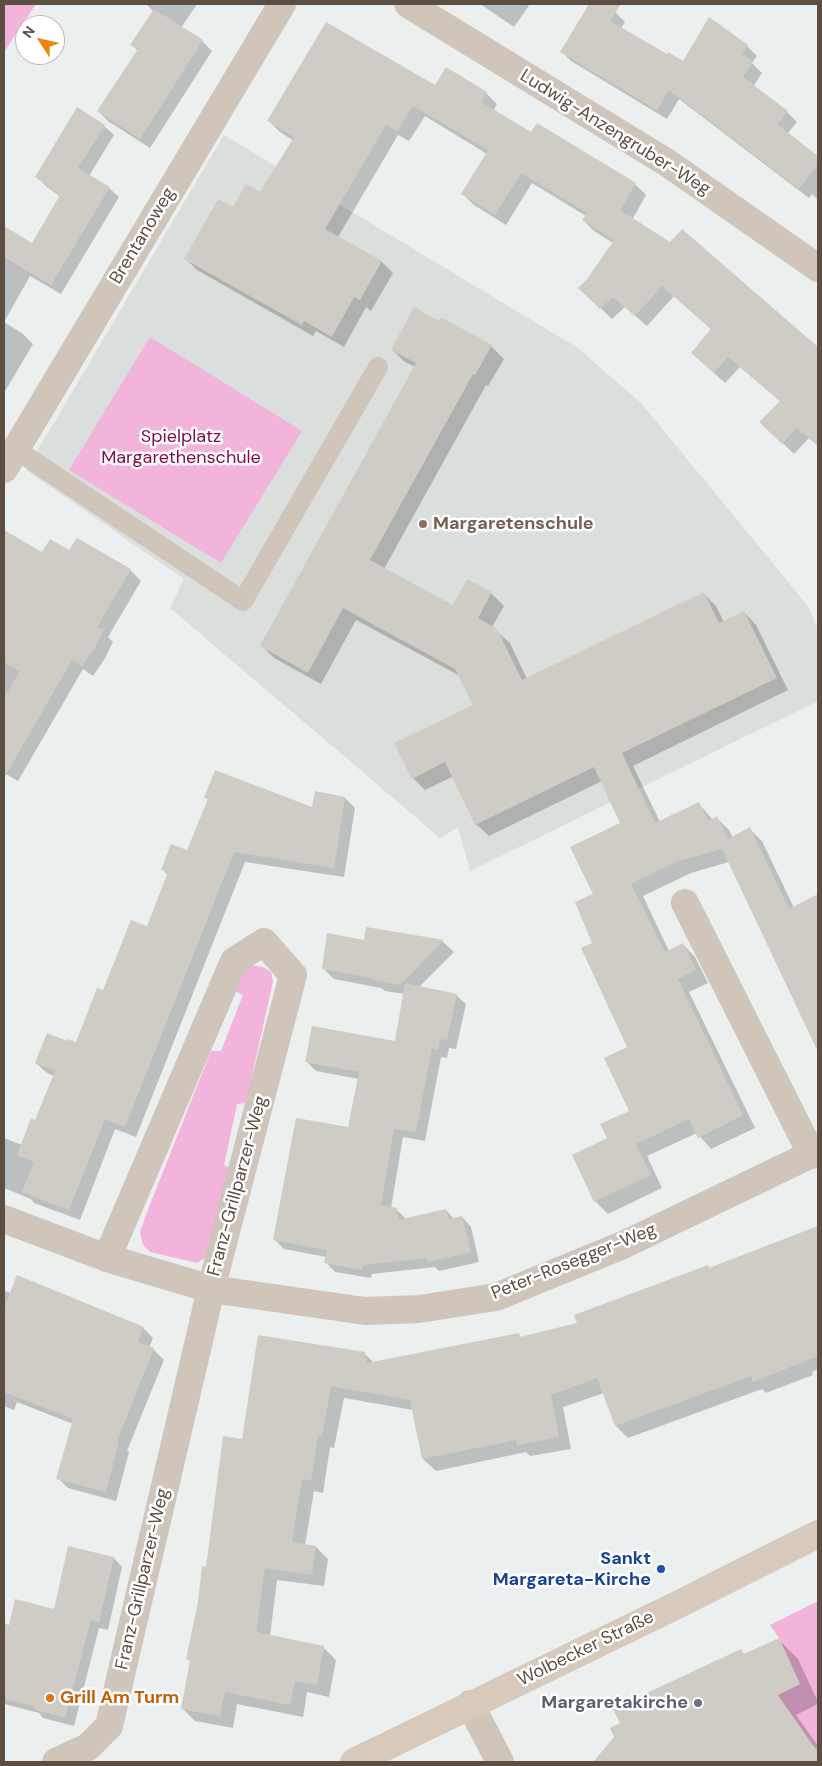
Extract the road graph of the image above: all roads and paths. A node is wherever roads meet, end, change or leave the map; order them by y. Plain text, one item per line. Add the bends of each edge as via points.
1 (282, 4) edge
2 (408, 4) edge
3 (818, 268) edge
4 (378, 367) dead end
5 (10, 459) edge
6 (685, 903) dead end
7 (815, 1153) edge
8 (4, 1219) edge
9 (108, 1258) junction
10 (211, 1289) junction
11 (818, 1534) edge
12 (470, 1704) junction
13 (56, 1762) edge
14 (354, 1762) edge
15 (500, 1762) edge

1 - 5 street, Brentanoweg
2 - 3 street, Ludwig-Anzengruber-Weg via 666,162
4 - 5 lane via 243,601
6 - 7 street, Peter-Rosegger-Weg
7 - 10 street, Peter-Rosegger-Weg via 623,1245 496,1298 419,1309 365,1311
8 - 9 street, Peter-Rosegger-Weg
9 - 10 street, Peter-Rosegger-Weg
9 - 10 street, Franz-Grillparzer-Weg via 234,961 264,942 293,975
10 - 13 street, Franz-Grillparzer-Weg via 110,1726 88,1747
11 - 12 main road, Wolbecker Straße
12 - 14 main road, Wolbecker Straße
12 - 15 street

